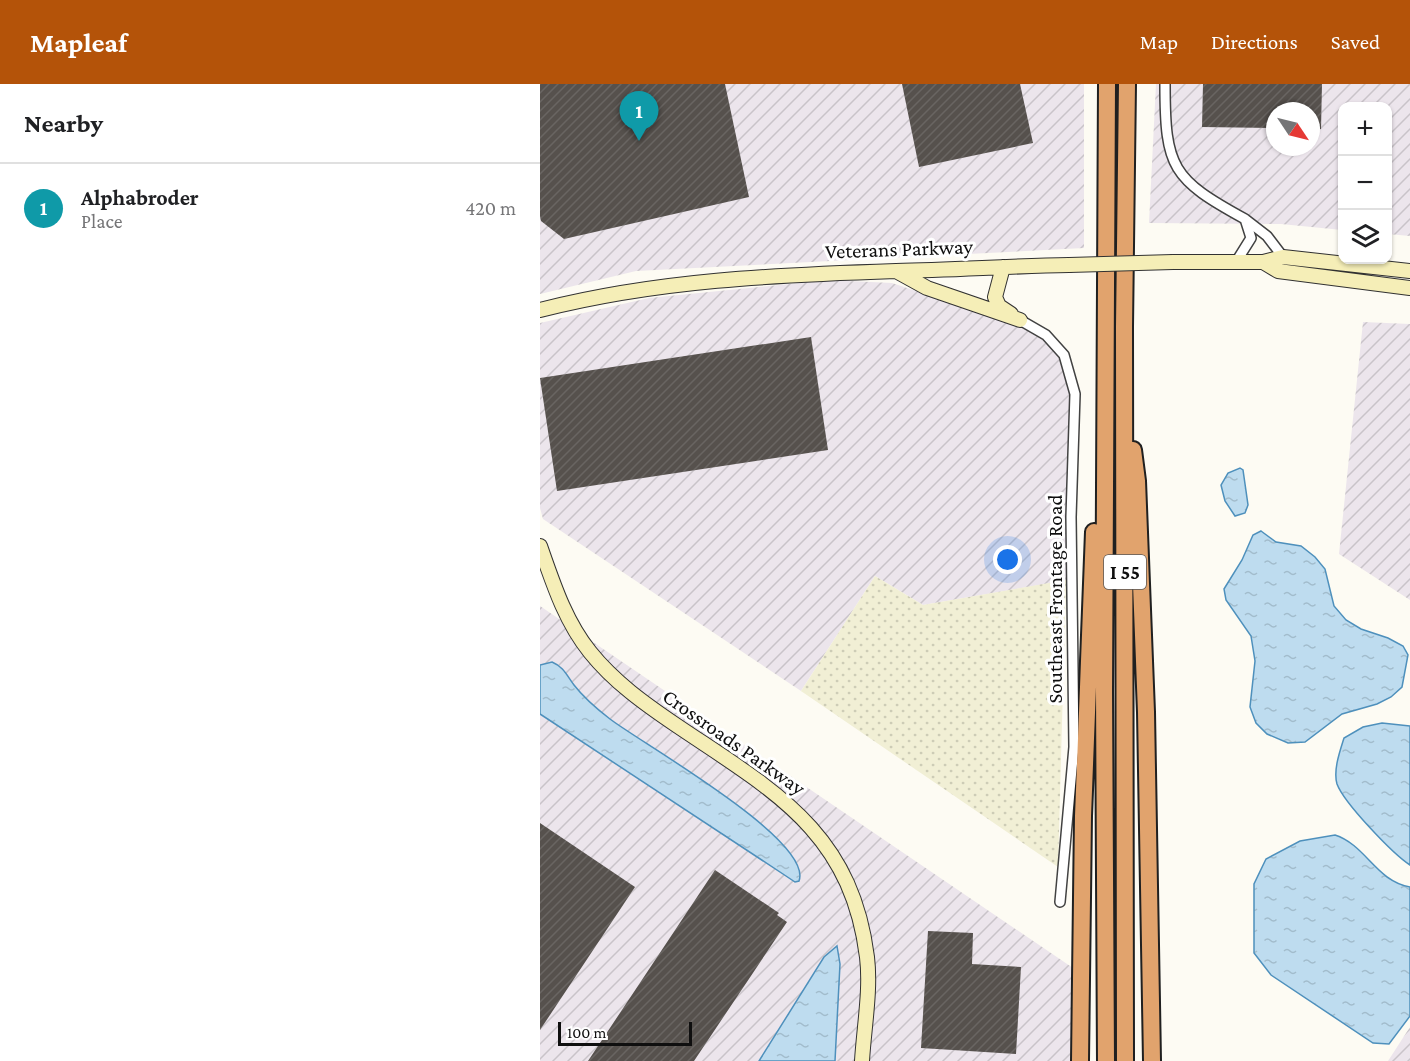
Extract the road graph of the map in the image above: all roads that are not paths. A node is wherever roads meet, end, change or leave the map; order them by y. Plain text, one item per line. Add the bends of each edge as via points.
1 (1107, 84) edge
2 (1127, 84) edge
3 (1165, 84) edge
4 (1245, 219) junction
5 (1284, 258) junction
6 (1236, 262) junction
7 (1263, 262) junction
8 (1003, 267) junction
9 (896, 271) junction
10 (1410, 271) edge
11 (1410, 288) edge
12 (540, 310) edge
13 (1020, 320) junction
14 (1125, 388) junction
15 (1105, 390) junction
16 (540, 546) edge
17 (1060, 902) dead end
18 (862, 1061) edge
19 (1080, 1061) edge
20 (1106, 1061) edge
21 (1125, 1061) edge
22 (1152, 1061) edge

1 - 15 highway, I 55
2 - 14 highway, I 55
3 - 4 street via 1167,139 1175,168 1191,186
4 - 5 street via 1267,236
4 - 6 street via 1251,238
5 - 7 main road, Veterans Parkway
5 - 10 main road, Veterans Parkway
6 - 7 main road, Veterans Parkway
6 - 8 main road, Veterans Parkway, bridge
7 - 11 main road, Veterans Parkway via 1278,272
8 - 9 main road, Veterans Parkway
8 - 13 main road via 995,297 999,306
9 - 12 main road, Veterans Parkway via 715,279 650,287
9 - 13 main road via 927,288
13 - 17 street, Southeast Frontage Road via 1046,335 1064,355 1076,394 1071,517 1074,747
14 - 21 highway, I 55
14 - 22 highway via 1137,481
15 - 19 highway via 1091,578
15 - 20 highway, I 55
16 - 18 main road, Crossroads Parkway via 566,615 607,670 653,709 770,788 826,844 848,885 867,959

